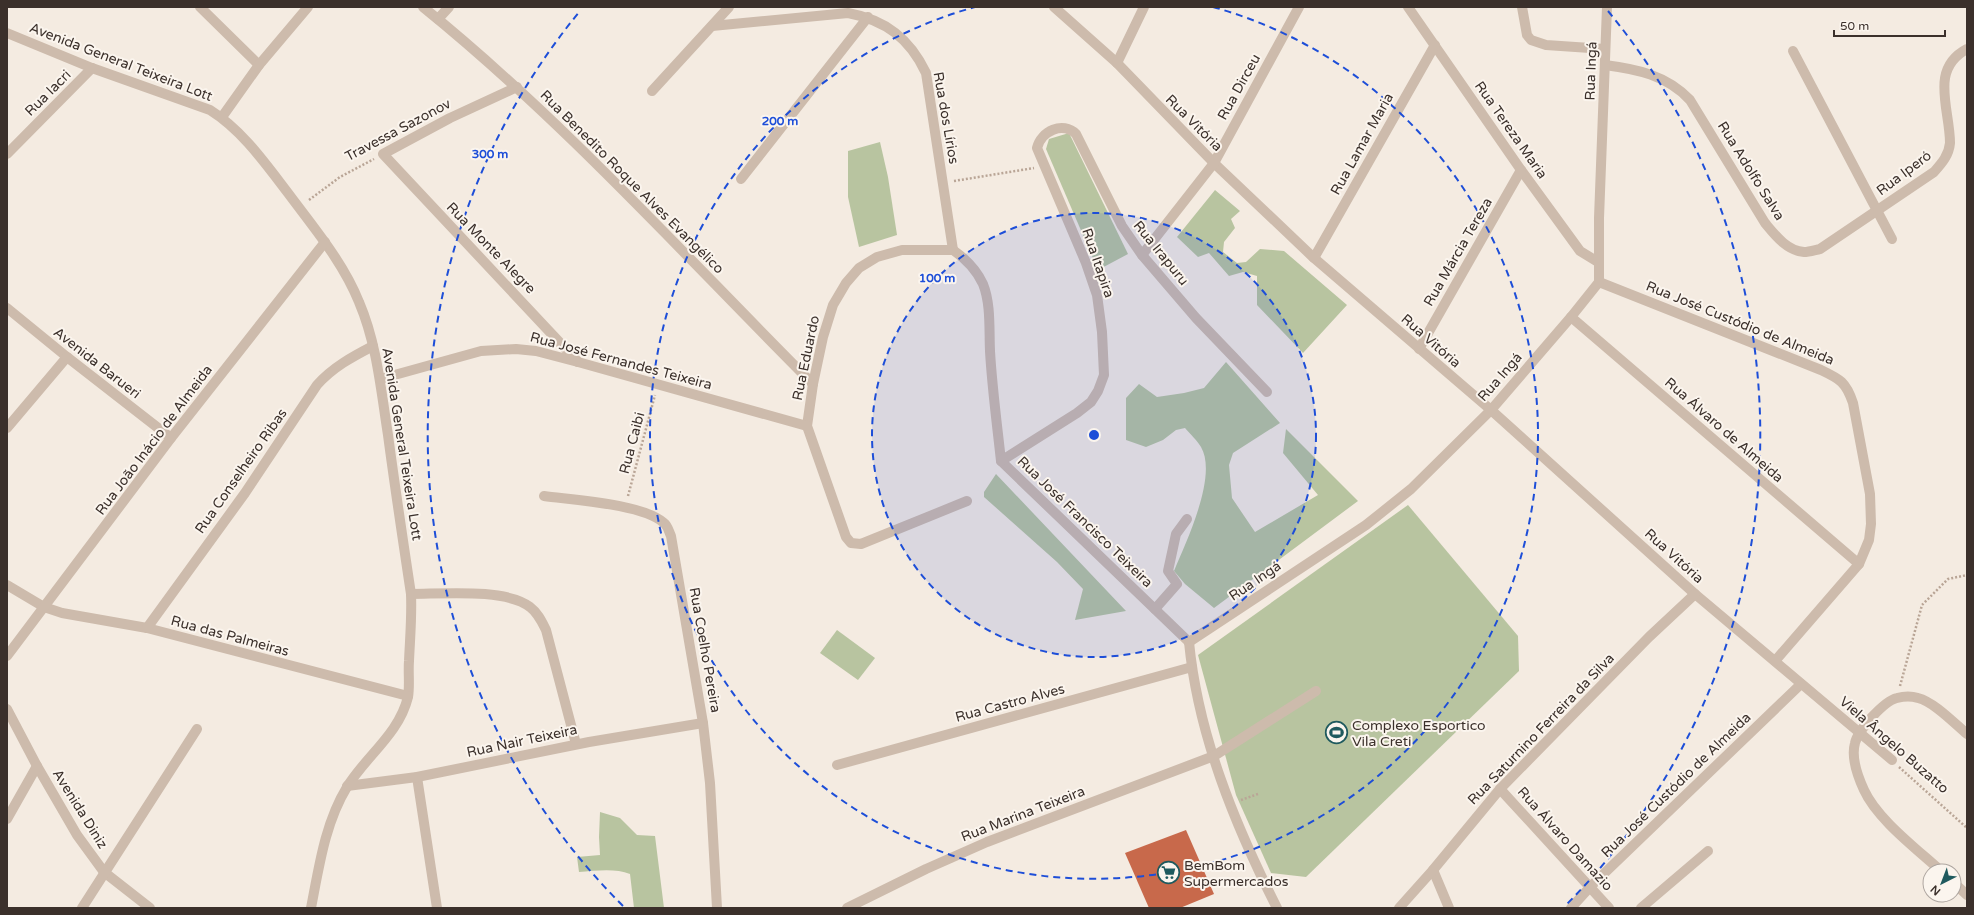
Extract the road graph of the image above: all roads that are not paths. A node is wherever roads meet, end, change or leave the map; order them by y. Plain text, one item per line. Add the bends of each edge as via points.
1 (200, 7) edge
2 (308, 7) edge
3 (423, 7) edge
4 (449, 7) edge
5 (729, 7) edge
6 (1054, 7) edge
7 (1144, 7) edge
8 (1299, 7) edge
9 (1408, 7) edge
10 (1522, 7) edge
11 (1607, 7) edge
12 (868, 17) junction
13 (438, 19) junction
14 (712, 26) junction
15 (7, 33) edge
16 (1434, 45) junction
17 (1605, 49) junction
18 (1967, 49) edge
19 (1794, 51) dead end
20 (1116, 63) junction
21 (259, 65) junction
22 (1605, 65) junction
23 (92, 68) junction
24 (517, 87) junction
25 (652, 91) dead end
26 (222, 117) junction
27 (1037, 148) joint
28 (7, 154) edge
29 (383, 154) joint
30 (1214, 163) junction
31 (1521, 170) junction
32 (742, 179) dead end
33 (1878, 210) junction
34 (1892, 239) dead end
35 (325, 242) junction
36 (953, 250) junction
37 (1142, 255) junction
38 (1314, 258) junction
39 (1598, 262) junction
40 (1599, 282) junction
41 (7, 308) edge
42 (1571, 317) junction
43 (373, 346) junction
44 (1419, 349) junction
45 (67, 357) junction
46 (578, 362) junction
47 (380, 379) junction
48 (813, 384) junction
49 (1267, 392) dead end
50 (1491, 410) junction
51 (807, 426) junction
52 (7, 428) edge
53 (171, 438) junction
54 (1001, 461) junction
55 (544, 496) dead end
56 (967, 501) dead end
57 (1187, 519) dead end
58 (1859, 564) junction
59 (7, 585) edge
60 (412, 594) junction
61 (1695, 594) junction
62 (44, 607) junction
63 (1155, 609) junction
64 (147, 628) junction
65 (1189, 642) junction
66 (7, 656) edge
67 (1774, 661) junction
68 (1192, 667) junction
69 (1802, 684) junction
70 (1316, 691) dead end
71 (408, 696) junction
72 (7, 709) edge
73 (703, 723) junction
74 (197, 729) dead end
75 (1858, 733) junction
76 (1967, 734) edge
77 (576, 744) junction
78 (1214, 756) junction
79 (1892, 760) road end
80 (837, 765) dead end
81 (37, 766) junction
82 (418, 777) junction
83 (347, 786) junction
84 (1500, 789) junction
85 (7, 819) edge
86 (1708, 851) dead end
87 (1932, 863) edge
88 (1433, 870) junction
89 (104, 872) junction
90 (1590, 888) junction
91 (82, 908) edge
92 (150, 908) edge
93 (312, 908) edge
94 (437, 908) edge
95 (717, 908) edge
96 (847, 908) edge
97 (1277, 908) edge
98 (1399, 908) edge
99 (1449, 908) edge
100 (1571, 908) edge
101 (1609, 908) edge
102 (1641, 908) edge

1 - 21 street
2 - 21 street
3 - 13 street, Rua Benedito Roque Alves Evangélico
4 - 13 street
5 - 14 street
6 - 20 street, Rua Vitória
7 - 20 street
8 - 30 street, Rua Dirceu
9 - 16 street, Rua Tereza Maria
10 - 17 street via 1527,35 1531,40 1537,43
11 - 17 street, Rua Ingá
12 - 14 street, Rua dos Lírios via 848,13
12 - 32 street
12 - 36 street, Rua dos Lírios via 904,40 917,55 926,73
13 - 24 street, Rua Benedito Roque Alves Evangélico
14 - 25 street
15 - 23 street, Avenida General Teixeira Lott
16 - 31 street, Rua Tereza Maria
16 - 38 street, Rua Lamar Maria
17 - 22 street, Rua Ingá
18 - 33 street, Rua Iperó via 1956,55 1948,66 1944,83 1950,144 1945,159 1934,172
19 - 33 street
20 - 30 street, Rua Vitória
21 - 26 street
22 - 33 street, Rua Adolfo Salva via 1633,69 1657,77 1682,92 1690,100 1765,223 1778,239 1792,248 1803,252 1820,249
22 - 39 street, Rua Ingá
23 - 26 street, Avenida General Teixeira Lott via 187,101
23 - 28 street, Rua Iacri
24 - 29 street, Travessa Sazonov via 450,118
24 - 48 street, Rua Benedito Roque Alves Evangélico via 635,202
26 - 35 street, Avenida General Teixeira Lott via 250,146
27 - 37 street, Rua Irapuru via 1042,137 1052,130 1070,129 1076,134 1122,226
27 - 54 street, Rua Itapira via 1097,295 1104,375 1091,402
29 - 46 street, Rua Monte Alegre
30 - 37 street, Rua Dirceu
30 - 38 street, Rua Vitória
31 - 39 street, Rua Tereza Maria via 1580,250
31 - 44 street, Rua Márcia Tereza
33 - 34 street
35 - 43 street, Avenida General Teixeira Lott via 360,302
35 - 53 street, Rua João Inácio de Almeida
36 - 48 street, Rua Eduardo via 902,250 877,257 859,268 846,283 833,305
36 - 54 street, Rua José Francisco Teixeira via 967,260 976,272 988,300 990,352
37 - 49 street, Rua Irapuru via 1196,318
38 - 44 street, Rua Vitória
39 - 40 street, Rua Ingá
40 - 42 street, Rua Ingá
40 - 58 street, Rua José Custódio de Almeida via 1821,370 1844,383 1853,402 1870,494 1869,540
41 - 45 street, Avenida Barueri
42 - 50 street, Rua Ingá
42 - 58 street, Rua Álvaro de Almeida
43 - 47 street, Avenida General Teixeira Lott
43 - 64 street, Rua Conselheiro Ribas via 341,363 317,385 245,493
44 - 50 street, Rua Vitória
45 - 52 street
45 - 53 street, Avenida Barueri
46 - 47 street, Rua José Fernandes Teixeira via 536,351 499,349 482,351
46 - 51 street, Rua José Fernandes Teixeira
47 - 60 street, Avenida General Teixeira Lott
48 - 51 street, Rua Eduardo
50 - 61 street, Rua Vitória
50 - 65 street, Rua Ingá via 1390,507
51 - 56 street, Rua Eduardo via 846,537 851,543 861,544
53 - 62 street, Rua João Inácio de Almeida
54 - 63 street, Rua José Francisco Teixeira
55 - 73 street, Rua Coelho Pereira via 625,507 664,522 671,536
57 - 63 street via 1176,534 1168,570 1177,584
58 - 67 street, Rua José Custódio de Almeida
59 - 62 street, Rua das Palmeiras
60 - 71 street, Avenida General Teixeira Lott
60 - 77 street via 506,596 530,607 546,630
61 - 67 street, Rua Vitória
61 - 84 street, Rua Saturnino Ferreira da Silva via 1649,637
62 - 64 street, Rua das Palmeiras via 62,613
62 - 66 street, Rua João Inácio de Almeida
63 - 65 street, Rua José Francisco Teixeira
64 - 71 street, Rua das Palmeiras
65 - 68 street
67 - 69 street, Rua Vitória
68 - 78 street via 1206,732
68 - 80 street, Rua Castro Alves
69 - 75 street, Viela Ângelo Buzatto
69 - 90 street, Rua José Custódio de Almeida
70 - 78 street, Rua Marina Teixeira
71 - 83 street, Avenida General Teixeira Lott via 401,716 388,737
72 - 81 street, Avenida Diniz
73 - 77 street, Rua Nair Teixeira
73 - 95 street, Rua Coelho Pereira via 710,782
74 - 89 street
75 - 76 street via 1886,703 1896,698 1919,698 1929,702
75 - 79 street, Viela Ângelo Buzatto
75 - 87 street via 1854,744 1856,765 1873,808
77 - 82 street, Rua Nair Teixeira
78 - 96 street, Rua Marina Teixeira via 987,842
78 - 97 street via 1230,804
81 - 85 street
81 - 89 street, Avenida Diniz via 77,835
82 - 83 street, Rua Nair Teixeira
82 - 94 street
83 - 93 street, Avenida General Teixeira Lott via 325,839
84 - 88 street, Rua Saturnino Ferreira da Silva
84 - 90 street, Rua Álvaro Damazio
86 - 102 street
88 - 98 street, Rua Saturnino Ferreira da Silva
88 - 99 street
89 - 91 street
89 - 92 street, Avenida Diniz
90 - 100 street, Rua José Custódio de Almeida
90 - 101 street, Rua Álvaro Damazio

